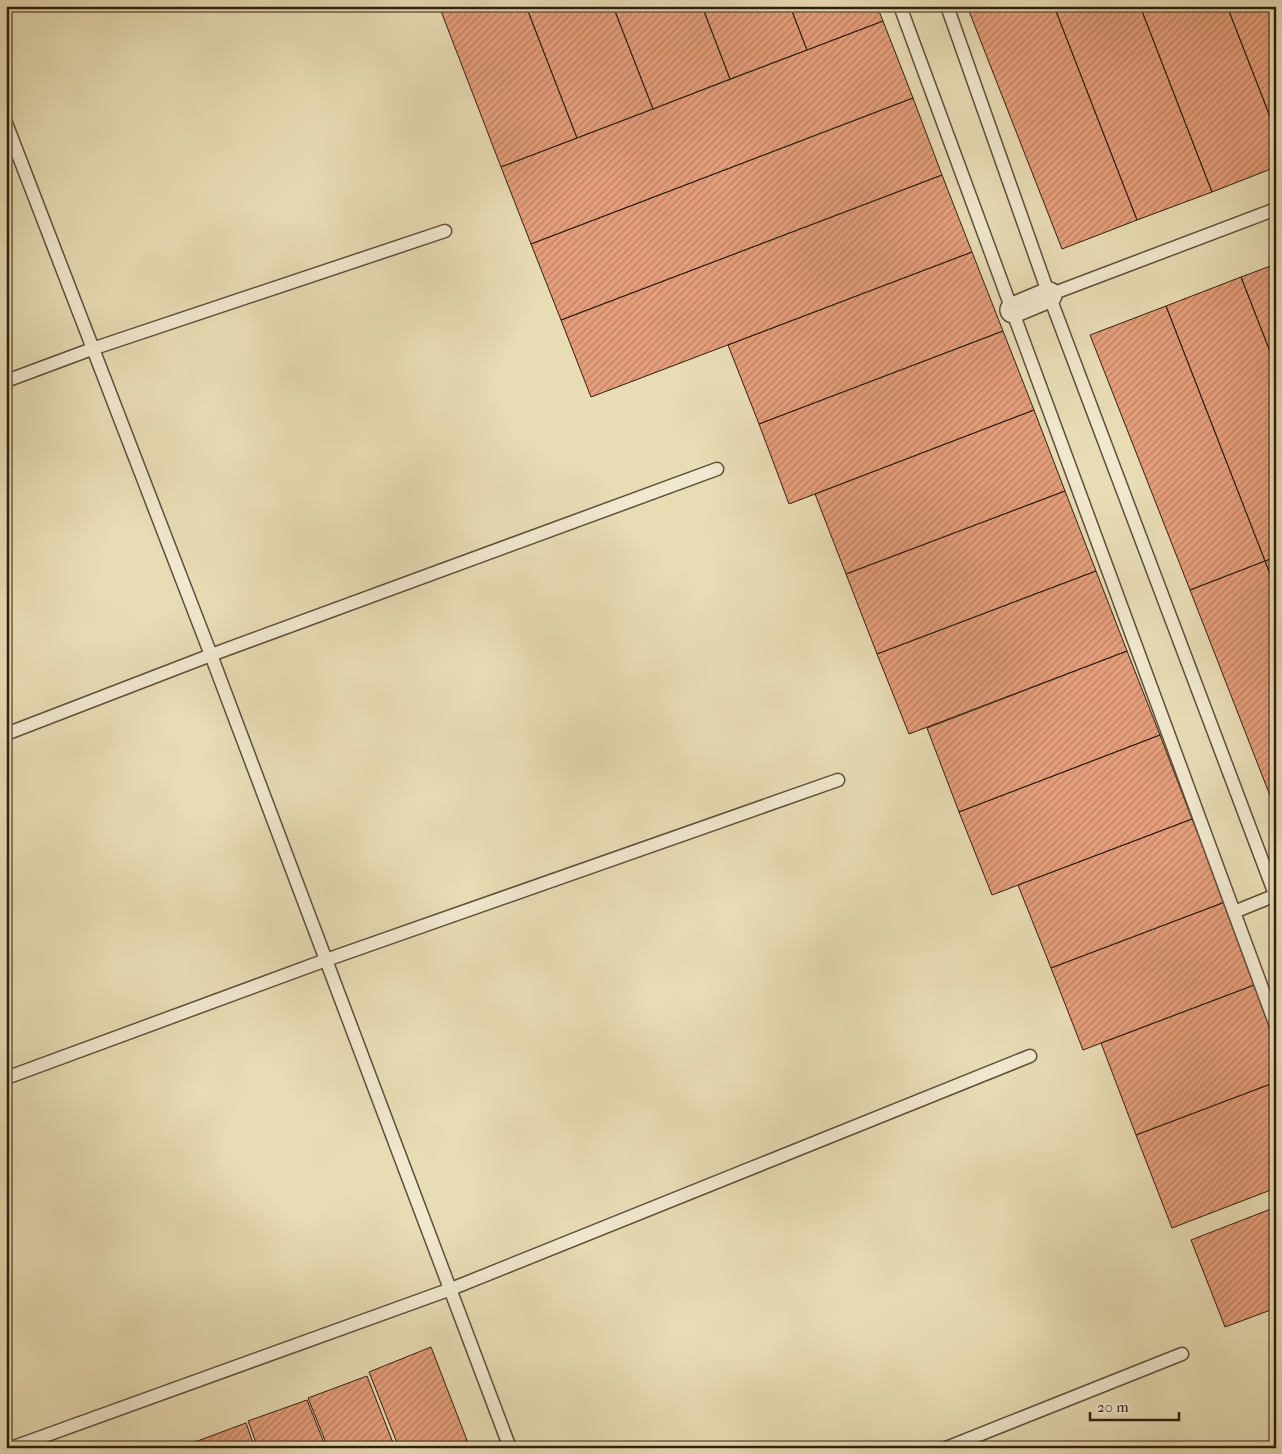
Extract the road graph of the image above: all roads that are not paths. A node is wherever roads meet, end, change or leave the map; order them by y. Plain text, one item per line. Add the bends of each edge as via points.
1 (900, 6) edge
2 (947, 6) edge
3 (6, 124) edge
4 (1276, 209) edge
5 (445, 231) dead end
6 (1049, 294) junction
7 (1013, 310) junction
8 (92, 349) junction
9 (6, 381) edge
10 (717, 469) dead end
11 (211, 655) junction
12 (6, 734) edge
13 (838, 780) dead end
14 (1276, 896) edge
15 (1234, 912) junction
16 (326, 960) junction
17 (1276, 1026) edge
18 (1030, 1056) dead end
19 (6, 1078) edge
20 (451, 1289) junction
21 (1182, 1354) dead end
22 (11, 1448) edge
23 (510, 1448) edge
24 (946, 1448) edge

1 - 7 lane
2 - 6 lane
3 - 8 lane
4 - 6 lane
5 - 8 lane
6 - 7 street
6 - 14 lane
7 - 15 lane
8 - 9 lane
8 - 11 lane
10 - 11 lane
11 - 12 lane
11 - 16 lane
13 - 16 lane
14 - 15 lane
15 - 17 lane
16 - 19 lane
16 - 20 lane
18 - 20 lane
20 - 22 lane
20 - 23 lane
21 - 24 lane

